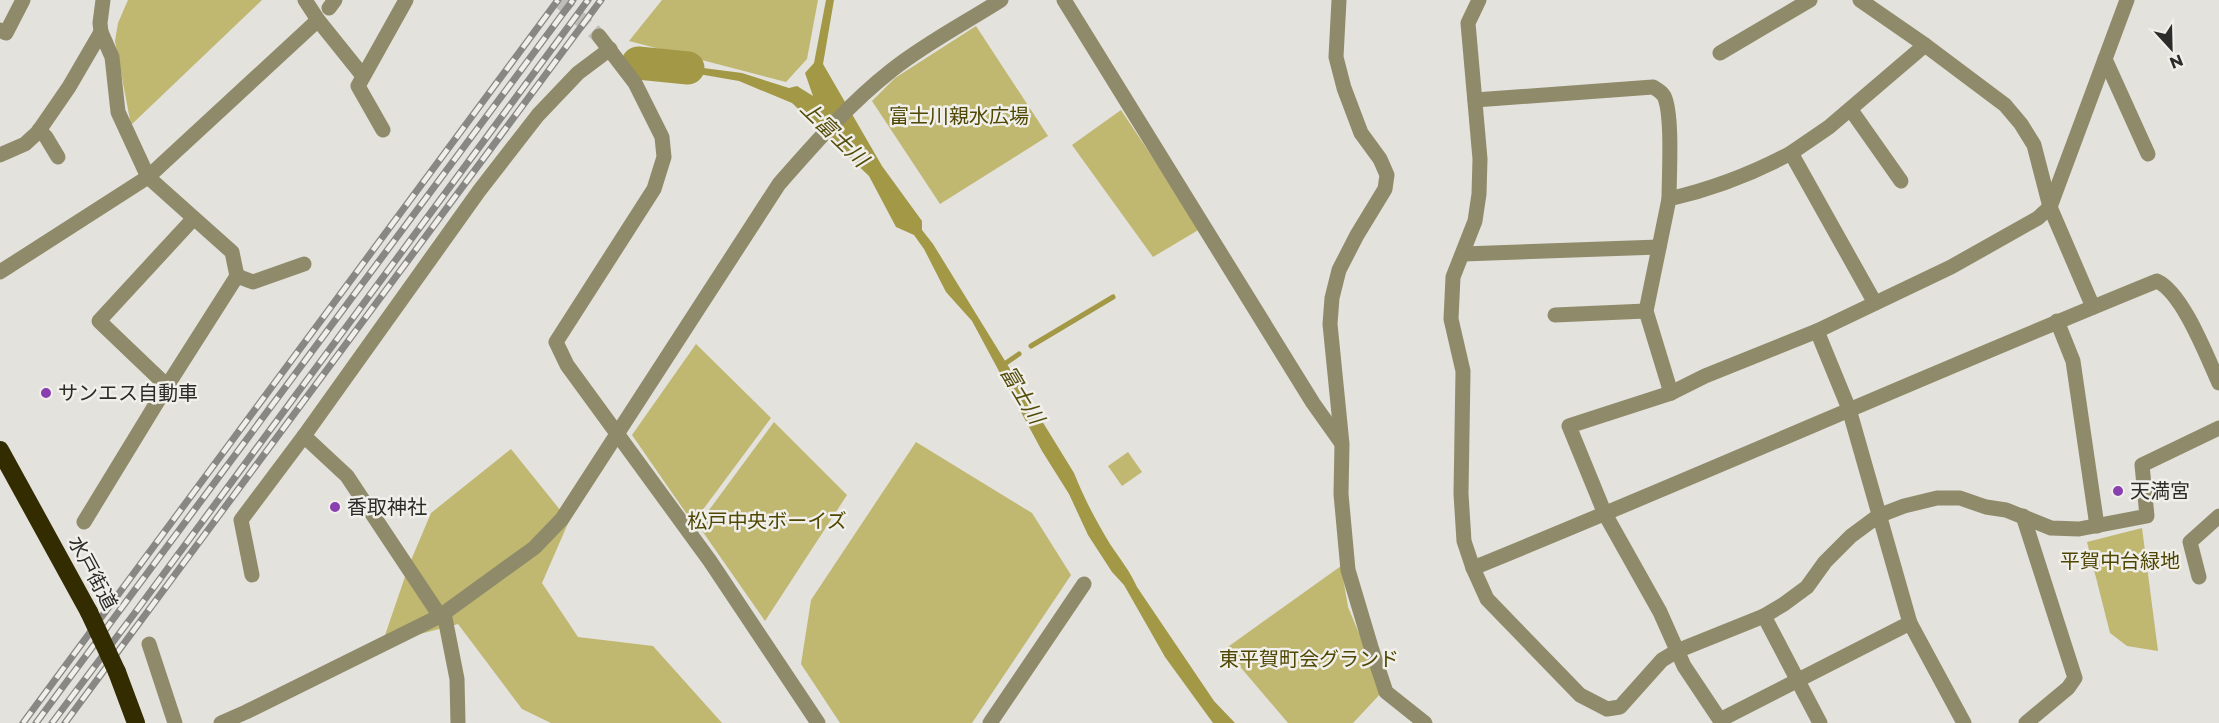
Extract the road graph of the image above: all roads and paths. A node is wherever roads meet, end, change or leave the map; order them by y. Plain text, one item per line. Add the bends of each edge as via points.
1 (23, 0) edge
2 (103, 0) edge
3 (305, 0) edge
4 (406, 0) edge
5 (1000, 0) edge
6 (1064, 0) edge
7 (1339, 0) edge
8 (1479, 0) edge
9 (1810, 0) edge
10 (2127, 0) edge
11 (1866, 1) edge
12 (318, 20) junction
13 (0, 30) edge
14 (101, 32) junction
15 (599, 36) tunnel mouth
16 (1925, 45) junction
17 (610, 49) junction
18 (1720, 53) dead end
19 (2105, 59) junction
20 (363, 76) junction
21 (1475, 100) junction
22 (1851, 110) junction
23 (39, 130) junction
24 (383, 130) dead end
25 (1791, 153) junction
26 (2148, 154) dead end
27 (0, 155) edge
28 (58, 157) dead end
29 (148, 177) junction
30 (1901, 181) dead end
31 (1669, 199) junction
32 (2050, 207) junction
33 (194, 218) junction
34 (1659, 247) junction
35 (1463, 254) junction
36 (304, 264) dead end
37 (2, 268) edge
38 (237, 276) junction
39 (1875, 303) junction
40 (2093, 307) junction
41 (1646, 311) junction
42 (1556, 315) dead end
43 (2057, 321) junction
44 (1817, 331) junction
45 (2219, 383) edge
46 (167, 386) junction
47 (1671, 393) junction
48 (1849, 409) junction
49 (618, 433) junction
50 (2219, 433) edge
51 (304, 436) junction
52 (1342, 444) junction
53 (0, 450) edge
54 (1605, 514) junction
55 (1878, 516) junction
56 (2023, 516) junction
57 (2219, 516) edge
58 (84, 522) dead end
59 (2097, 526) junction
60 (1473, 568) junction
61 (252, 575) dead end
62 (2199, 577) dead end
63 (1084, 584) dead end
64 (442, 614) junction
65 (1764, 616) junction
66 (1910, 623) junction
67 (149, 644) dead end
68 (1677, 651) junction
69 (1798, 679) junction
70 (249, 718) edge
71 (136, 723) edge
72 (175, 723) edge
73 (221, 723) edge
74 (458, 723) edge
75 (818, 723) edge
76 (990, 723) edge
77 (1425, 723) edge
78 (1820, 723) edge
79 (1964, 723) edge
80 (2026, 723) edge

1 - 13 street via 6,33
2 - 14 street
3 - 12 street
4 - 20 street
5 - 49 street via 892,69 779,183
6 - 52 street
7 - 52 street via 1336,57 1344,88 1361,133 1387,175 1385,189 1339,270 1332,298 1330,324
8 - 21 street via 1468,23
9 - 18 street
10 - 19 street
11 - 16 street
12 - 20 street
12 - 29 street
14 - 23 street
14 - 29 street via 112,57 118,112
15 - 17 street
16 - 22 street
16 - 32 street via 2005,105 2021,124 2034,145
17 - 49 street via 635,83 662,136 664,157 654,189 556,342 567,365
17 - 51 street via 578,73 538,115
19 - 26 street
19 - 32 street
20 - 24 street via 358,86
21 - 31 street via 1653,87 1661,91 1668,111
21 - 35 street via 1479,194 1475,221
22 - 25 street
22 - 30 street
23 - 27 street via 26,144
23 - 28 street
25 - 31 street via 1736,179
25 - 39 street
29 - 33 street
29 - 37 street
31 - 34 street
32 - 39 street via 2038,218 1951,267
32 - 40 street
33 - 38 street via 232,252
33 - 46 street via 99,321
34 - 35 street
34 - 41 street
35 - 60 street via 1453,277 1451,319 1463,371 1461,494 1464,541
36 - 38 street via 254,282
38 - 46 street
39 - 44 street
40 - 43 street
40 - 45 street via 2157,281 2165,285 2191,323
41 - 42 street
41 - 47 street
43 - 48 street
43 - 59 street via 2073,361
44 - 47 street
44 - 48 street
46 - 58 street
47 - 54 street via 1569,426
48 - 54 street
48 - 55 street
49 - 64 street via 562,519 534,548
49 - 75 street via 710,561
50 - 59 street via 2142,465 2147,516
51 - 61 street via 242,520
51 - 64 street via 346,476
52 - 77 street via 1341,495 1348,570 1371,648 1386,692
53 - 71 highway, 水戸街道, bridge via 89,612
54 - 60 street
54 - 68 street via 1660,612
55 - 56 street via 1937,498 1960,498
55 - 65 street via 1825,562 1807,587
55 - 66 street
56 - 59 street via 2051,528 2079,530
56 - 80 street via 2075,678
57 - 62 street via 2190,542
60 - 68 street via 1487,599 1580,695 1607,709 1620,707 1662,660
63 - 76 street
64 - 70 street
64 - 74 street via 457,680
65 - 68 street
65 - 69 street
66 - 69 street
66 - 79 street
67 - 72 street
68 - 69 street via 1720,720
69 - 78 street
70 - 73 street

